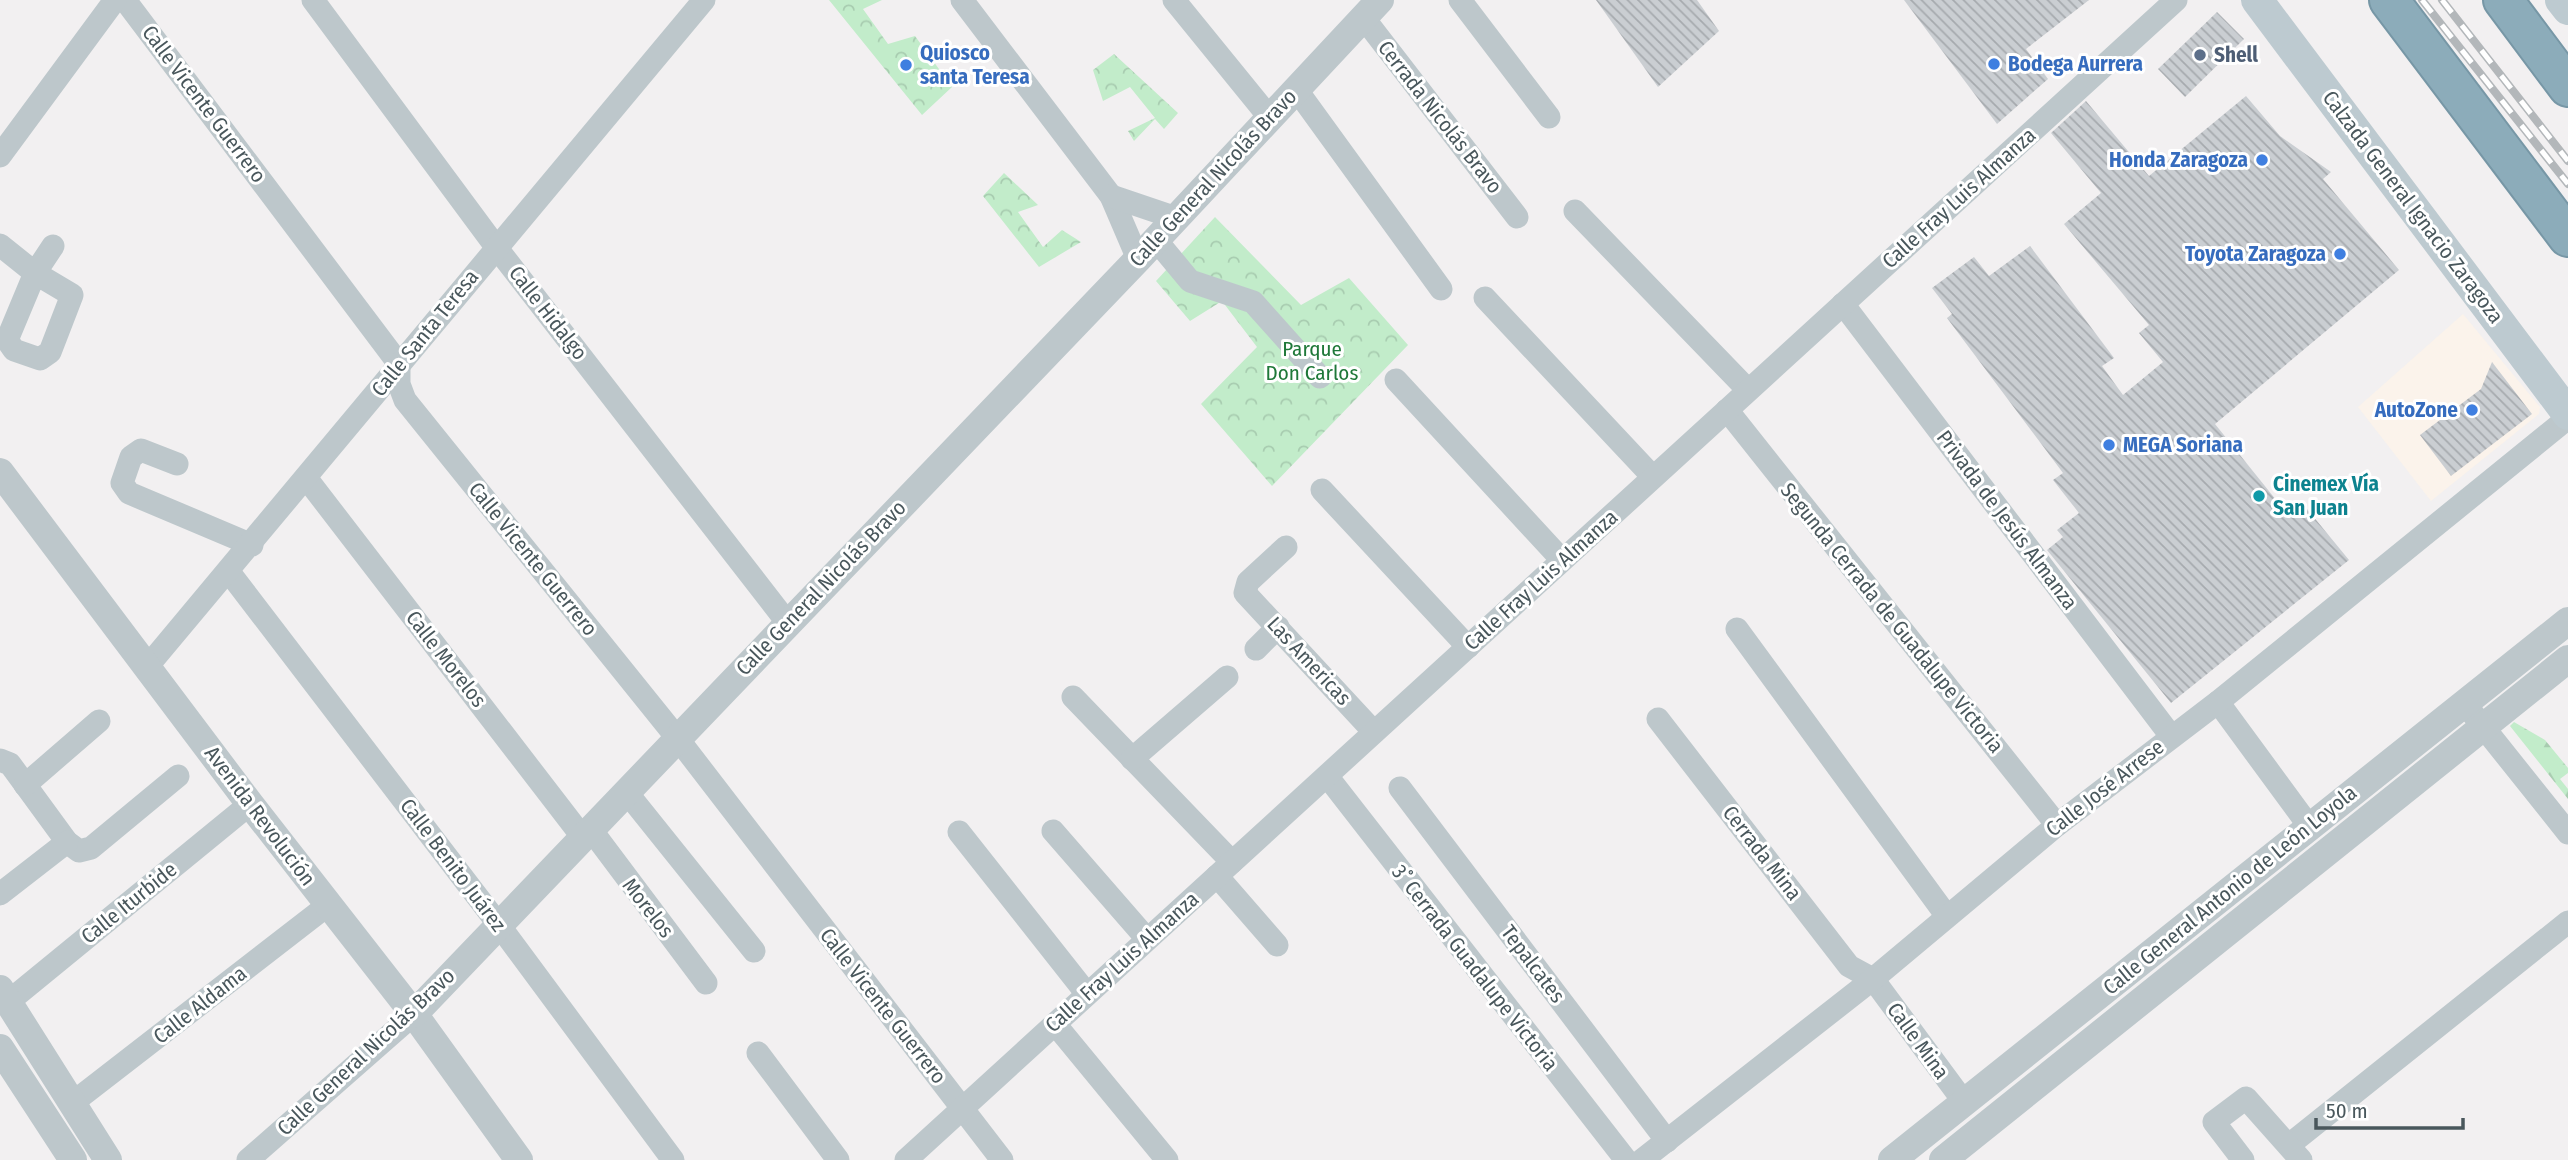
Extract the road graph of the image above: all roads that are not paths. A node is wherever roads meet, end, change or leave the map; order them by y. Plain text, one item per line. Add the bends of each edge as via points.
1 (115, 0) edge
2 (125, 0) edge
3 (313, 0) edge
4 (704, 0) edge
5 (962, 0) edge
6 (1174, 0) edge
7 (1461, 0) edge
8 (2176, 0) edge
9 (2258, 0) edge
10 (2389, 0) edge
11 (2503, 0) edge
12 (2561, 0) edge
13 (1371, 8) edge
14 (2568, 9) edge
15 (2568, 87) edge
16 (1296, 89) junction
17 (1549, 117) dead end
18 (1270, 118) junction
19 (0, 156) edge
20 (1111, 196) junction
21 (1575, 211) dead end
22 (1517, 217) dead end
23 (1176, 218) junction
24 (2568, 237) edge
25 (0, 245) edge
26 (53, 246) dead end
27 (496, 247) junction
28 (1147, 250) junction
29 (1441, 289) dead end
30 (1485, 298) dead end
31 (1843, 304) junction
32 (400, 364) junction
33 (1320, 377) dead end
34 (1396, 380) dead end
35 (1748, 390) junction
36 (1727, 410) junction
37 (2568, 416) edge
38 (177, 464) dead end
39 (0, 472) edge
40 (1653, 477) junction
41 (307, 479) junction
42 (1322, 490) dead end
43 (251, 545) junction
44 (1286, 547) dead end
45 (1562, 560) junction
46 (229, 572) junction
47 (2568, 621) edge
48 (787, 622) junction
49 (1278, 627) junction
50 (1737, 629) dead end
51 (1468, 646) junction
52 (1256, 649) dead end
53 (2568, 659) edge
54 (147, 667) junction
55 (1227, 677) dead end
56 (1073, 697) dead end
57 (2218, 702) junction
58 (2465, 704) junction
59 (1658, 719) dead end
60 (99, 721) dead end
61 (2482, 728) junction
62 (1374, 732) junction
63 (2171, 736) junction
64 (678, 739) junction
65 (1132, 759) junction
66 (0, 760) edge
67 (178, 776) dead end
68 (1327, 776) junction
69 (25, 785) junction
70 (1399, 788) dead end
71 (628, 794) junction
72 (250, 804) junction
73 (2057, 825) junction
74 (2309, 826) junction
75 (1053, 831) dead end
76 (959, 832) dead end
77 (2568, 833) edge
78 (588, 835) junction
79 (67, 842) junction
80 (1225, 869) junction
81 (0, 894) edge
82 (328, 905) junction
83 (1946, 915) junction
84 (2568, 922) edge
85 (499, 925) junction
86 (1147, 939) junction
87 (1278, 945) dead end
88 (754, 951) dead end
89 (1873, 979) junction
90 (706, 983) dead end
91 (1087, 994) junction
92 (4, 995) edge
93 (414, 1014) junction
94 (1055, 1024) junction
95 (0, 1048) edge
96 (758, 1054) dead end
97 (1964, 1102) junction
98 (71, 1104) junction
99 (962, 1109) junction
100 (1667, 1141) junction
101 (2295, 1152) edge
102 (1953, 1157) edge
103 (73, 1160) edge
104 (108, 1160) edge
105 (248, 1160) edge
106 (519, 1160) edge
107 (673, 1160) edge
108 (838, 1160) edge
109 (906, 1160) edge
110 (1002, 1160) edge
111 (1167, 1160) edge
112 (1626, 1160) edge
113 (1643, 1160) edge
114 (1892, 1160) edge
115 (2243, 1160) edge

1 - 19 street
2 - 32 street, Calle Vicente Guerrero
3 - 27 street, Calle Hidalgo
4 - 27 street, Calle Santa Teresa
5 - 20 street
6 - 18 street
7 - 17 street
8 - 31 street, Calle Fray Luis Almanza
9 - 37 main road, Calzada General Ignacio Zaragoza
10 - 24 highway
11 - 15 highway
12 - 14 main road
13 - 16 street, Calle General Nicolás Bravo
13 - 22 street, Cerrada Nicolás Bravo
16 - 18 street, Calle General Nicolás Bravo
16 - 29 street
18 - 23 street, Calle General Nicolás Bravo
20 - 23 street
20 - 28 street
21 - 35 street
23 - 28 street, Calle General Nicolás Bravo
25 - 26 street via 35,273
27 - 32 street, Calle Santa Teresa
27 - 48 street, Calle Hidalgo
28 - 33 street via 1190,281 1253,302
28 - 48 street, Calle General Nicolás Bravo
30 - 40 street
31 - 35 street, Calle Fray Luis Almanza
31 - 63 street, Privada de Jesús Almanza
32 - 41 street, Calle Santa Teresa
32 - 64 street, Calle Vicente Guerrero via 399,384 405,400
34 - 45 street
35 - 36 street, Calle Fray Luis Almanza
36 - 40 street, Calle Fray Luis Almanza
36 - 73 street, Segunda Cerrada de Guadalupe Victoria
37 - 57 street, Calle José Arrese
38 - 43 street via 141,450 131,457 122,483 130,493
39 - 54 street, Avenida Revolución
40 - 45 street, Calle Fray Luis Almanza
41 - 43 street, Calle Santa Teresa
41 - 78 street, Calle Morelos
42 - 51 street
43 - 46 street, Calle Santa Teresa
44 - 49 street, Las Americas via 1244,589
45 - 51 street, Calle Fray Luis Almanza
46 - 54 street, Calle Santa Teresa
46 - 85 street, Calle Benito Juárez
47 - 58 street, Calle General Antonio de León Loyola
48 - 64 street, Calle General Nicolás Bravo
49 - 52 street
49 - 62 street, Las Americas
50 - 83 street
51 - 62 street, Calle Fray Luis Almanza
53 - 61 street, Calle General Antonio de León Loyola
54 - 72 street, Avenida Revolución
55 - 65 street
56 - 65 street
57 - 63 street, Calle José Arrese
57 - 74 street
58 - 61 street
58 - 74 street, Calle General Antonio de León Loyola
59 - 89 street, Cerrada Mina via 1849,967
60 - 69 street
61 - 77 street
61 - 102 street, Calle General Antonio de León Loyola
62 - 68 street, Calle Fray Luis Almanza
63 - 73 street, Calle José Arrese
64 - 71 street, Calle General Nicolás Bravo
64 - 99 street, Calle Vicente Guerrero
65 - 80 street
66 - 69 street via 10,764
67 - 79 street via 85,851
68 - 80 street, Calle Fray Luis Almanza
68 - 112 street, 3˚ Cerrada Guadalupe Victoria
69 - 79 street
70 - 100 street, Tepalcates
71 - 78 street, Calle General Nicolás Bravo
71 - 88 street
72 - 82 street, Avenida Revolución
72 - 92 street, Calle Iturbide
73 - 83 street, Calle José Arrese
74 - 97 street, Calle General Antonio de León Loyola
75 - 86 street
76 - 91 street
78 - 85 street, Calle General Nicolás Bravo
78 - 90 street, Morelos
79 - 81 street
80 - 86 street, Calle Fray Luis Almanza
80 - 87 street
82 - 93 street, Avenida Revolución
82 - 98 street, Calle Aldama
83 - 89 street, Calle José Arrese
84 - 101 street
85 - 93 street, Calle General Nicolás Bravo
85 - 107 street, Calle Benito Juárez
86 - 91 street, Calle Fray Luis Almanza
89 - 97 street, Calle Mina
89 - 100 street, Calle José Arrese
91 - 94 street, Calle Fray Luis Almanza
92 - 98 street
93 - 105 street, Calle General Nicolás Bravo
93 - 106 street, Avenida Revolución
94 - 99 street, Calle Fray Luis Almanza
94 - 111 street
95 - 103 street
96 - 108 street
97 - 114 street, Calle General Antonio de León Loyola
98 - 104 street
99 - 109 street, Calle Fray Luis Almanza
99 - 110 street, Calle Vicente Guerrero
100 - 113 street, Calle José Arrese
101 - 115 street via 2252,1102 2243,1099 2214,1122

